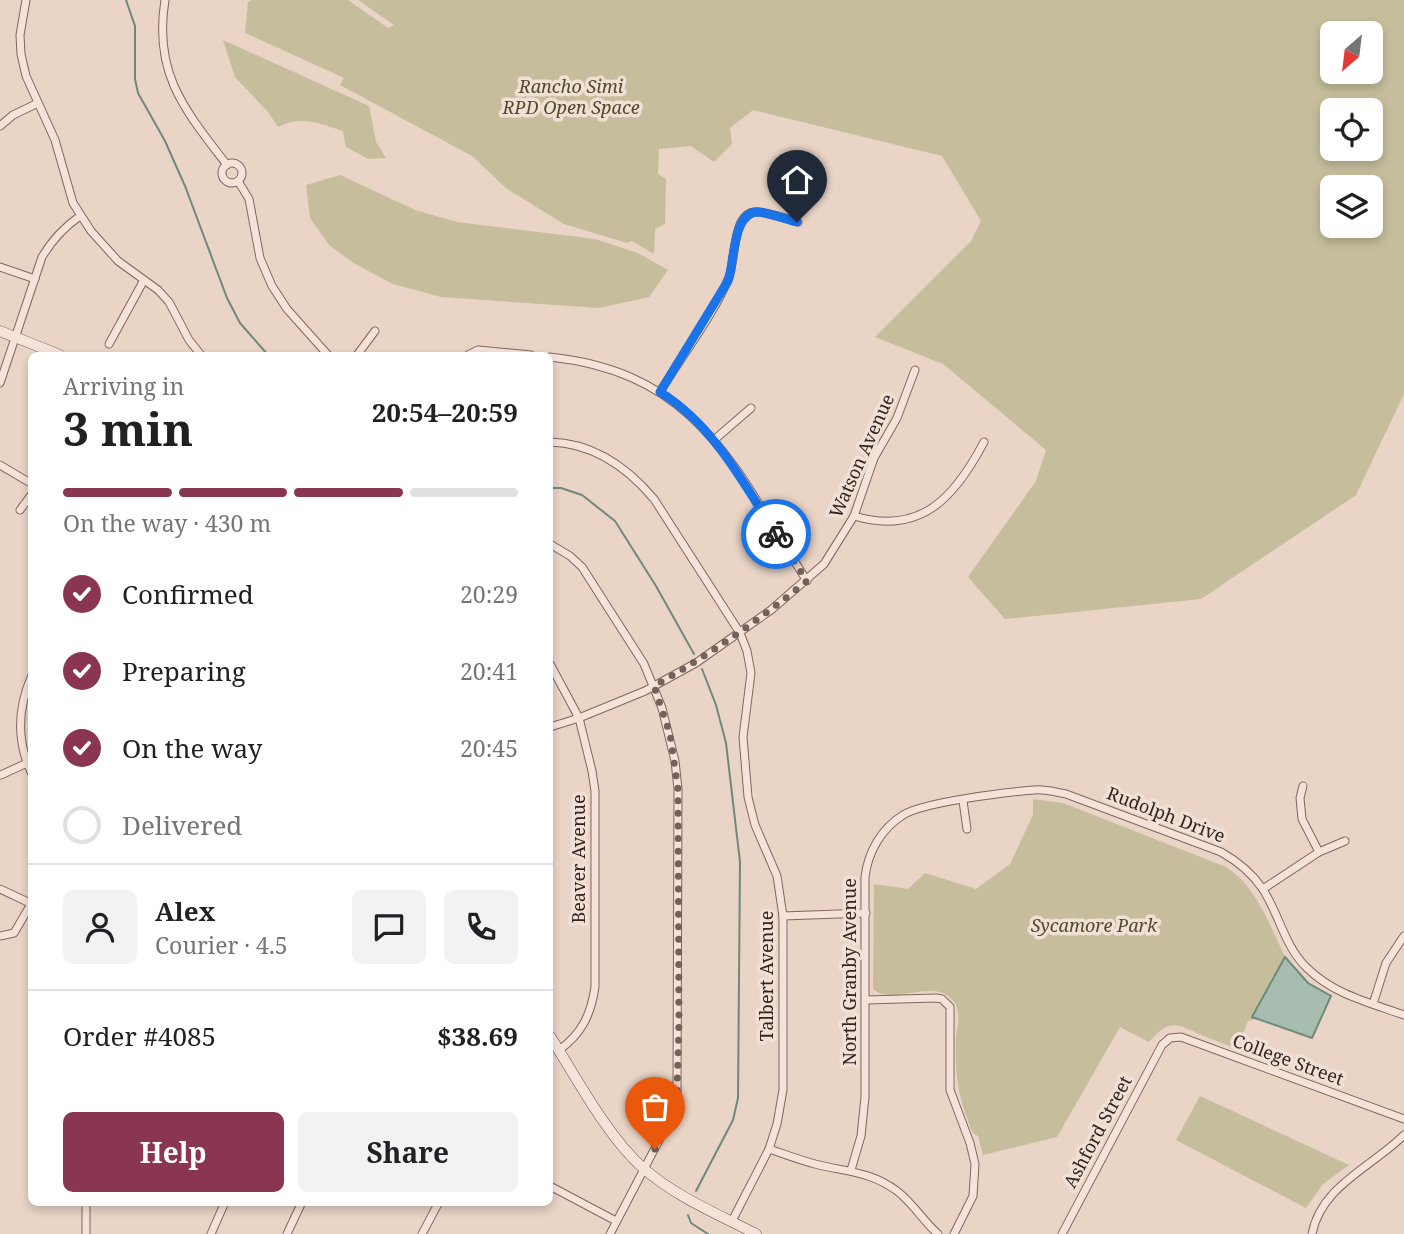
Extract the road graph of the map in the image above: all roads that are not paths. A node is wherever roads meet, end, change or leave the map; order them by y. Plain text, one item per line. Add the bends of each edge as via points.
1 (26, 0) edge
2 (165, 0) edge
3 (38, 103) junction
4 (0, 126) edge
5 (227, 165) junction
6 (237, 181) junction
7 (80, 216) junction
8 (797, 222) dead end
9 (0, 267) edge
10 (35, 279) junction
11 (144, 279) junction
12 (0, 331) edge
13 (375, 331) dead end
14 (16, 336) junction
15 (109, 344) dead end
16 (53, 352) edge
17 (199, 352) edge
18 (325, 352) edge
19 (358, 352) edge
20 (474, 352) edge
21 (499, 352) edge
22 (553, 358) edge
23 (915, 370) dead end
24 (0, 383) edge
25 (660, 392) junction
26 (751, 408) dead end
27 (714, 440) junction
28 (553, 442) edge
29 (984, 442) dead end
30 (0, 465) edge
31 (28, 482) edge
32 (28, 499) edge
33 (20, 510) dead end
34 (855, 516) junction
35 (553, 546) edge
36 (807, 581) junction
37 (740, 633) junction
38 (553, 670) edge
39 (654, 686) junction
40 (28, 687) edge
41 (579, 718) junction
42 (553, 726) edge
43 (27, 763) joint
44 (1, 775) edge
45 (1303, 786) dead end
46 (972, 799) joint
47 (963, 801) junction
48 (967, 829) dead end
49 (1345, 841) dead end
50 (1319, 852) junction
51 (0, 889) edge
52 (1263, 889) junction
53 (28, 903) edge
54 (28, 909) edge
55 (866, 913) junction
56 (783, 916) junction
57 (0, 936) edge
58 (1404, 936) edge
59 (866, 1000) junction
60 (1373, 1004) junction
61 (1404, 1015) edge
62 (553, 1040) edge
63 (1162, 1045) joint
64 (559, 1050) junction
65 (1404, 1119) edge
66 (1404, 1135) edge
67 (769, 1149) junction
68 (644, 1169) junction
69 (851, 1170) junction
70 (553, 1188) edge
71 (86, 1206) edge
72 (223, 1206) edge
73 (300, 1206) edge
74 (437, 1206) edge
75 (732, 1221) junction
76 (616, 1222) junction
77 (86, 1234) edge
78 (211, 1234) edge
79 (287, 1234) edge
80 (422, 1234) edge
81 (610, 1234) edge
82 (756, 1234) edge
83 (938, 1234) edge
84 (954, 1234) edge
85 (1062, 1234) edge
86 (1312, 1234) edge

1 - 3 street via 21,54
2 - 5 street via 163,44 172,83 180,102
3 - 4 street
3 - 7 street
5 - 6 street via 239,167
5 - 6 street via 222,171 225,180
6 - 18 street via 249,199 260,258 272,286
7 - 10 street via 51,241
7 - 11 street via 118,261
8 - 25 street via 758,212 744,218 728,281
9 - 10 street
10 - 14 street
11 - 15 street
11 - 17 street via 169,302
12 - 14 main road
13 - 19 street
14 - 16 main road
14 - 24 street
20 - 21 street
22 - 25 street via 610,368
23 - 34 street, Watson Avenue via 897,418 874,458
25 - 27 street via 687,411
26 - 27 street
27 - 36 street
28 - 37 street, Talbert Avenue via 600,454 638,480
29 - 34 street via 953,490 932,510 892,523
30 - 31 street
32 - 33 street
34 - 36 street, Watson Avenue via 824,564
35 - 39 street via 591,578
36 - 37 street, Watson Avenue
37 - 39 street, Watson Avenue
37 - 56 street, Talbert Avenue via 751,673 743,737 748,797 777,876
38 - 41 street, Beaver Avenue
39 - 41 street, Watson Avenue
39 - 68 street via 670,734 678,789 679,1074 672,1114
40 - 43 street via 20,726
41 - 42 street, Watson Avenue
41 - 64 street, Beaver Avenue via 595,791 595,987 585,1023
43 - 44 street
45 - 50 street via 1302,818
46 - 47 street, North Granby Avenue
46 - 52 street, Rudolph Drive via 1034,790 1066,794 1221,852 1244,867
47 - 48 street
47 - 55 street, North Granby Avenue via 914,810 881,835 867,862
49 - 50 street
50 - 52 street
51 - 53 street
52 - 60 street, Rudolph Drive via 1306,967 1332,988
54 - 57 street via 14,933
55 - 56 street
55 - 59 street, North Granby Avenue
56 - 67 street, Talbert Avenue via 783,1090
58 - 60 street via 1387,963
59 - 69 street, North Granby Avenue via 864,1111
59 - 84 street via 936,998 946,1002 951,1012 950,1090 975,1164 973,1196
60 - 61 street, Rudolph Drive
62 - 64 main road
63 - 65 street, College Street via 1181,1037
63 - 85 street, Ashford Street
64 - 68 main road via 615,1137
66 - 86 street via 1339,1186 1316,1217
67 - 69 street via 817,1165
67 - 75 street, Talbert Avenue
68 - 75 main road
68 - 76 street
69 - 83 street via 897,1191
70 - 76 street
71 - 77 street
72 - 78 street
73 - 79 street
74 - 80 street
75 - 82 main road
76 - 81 street

